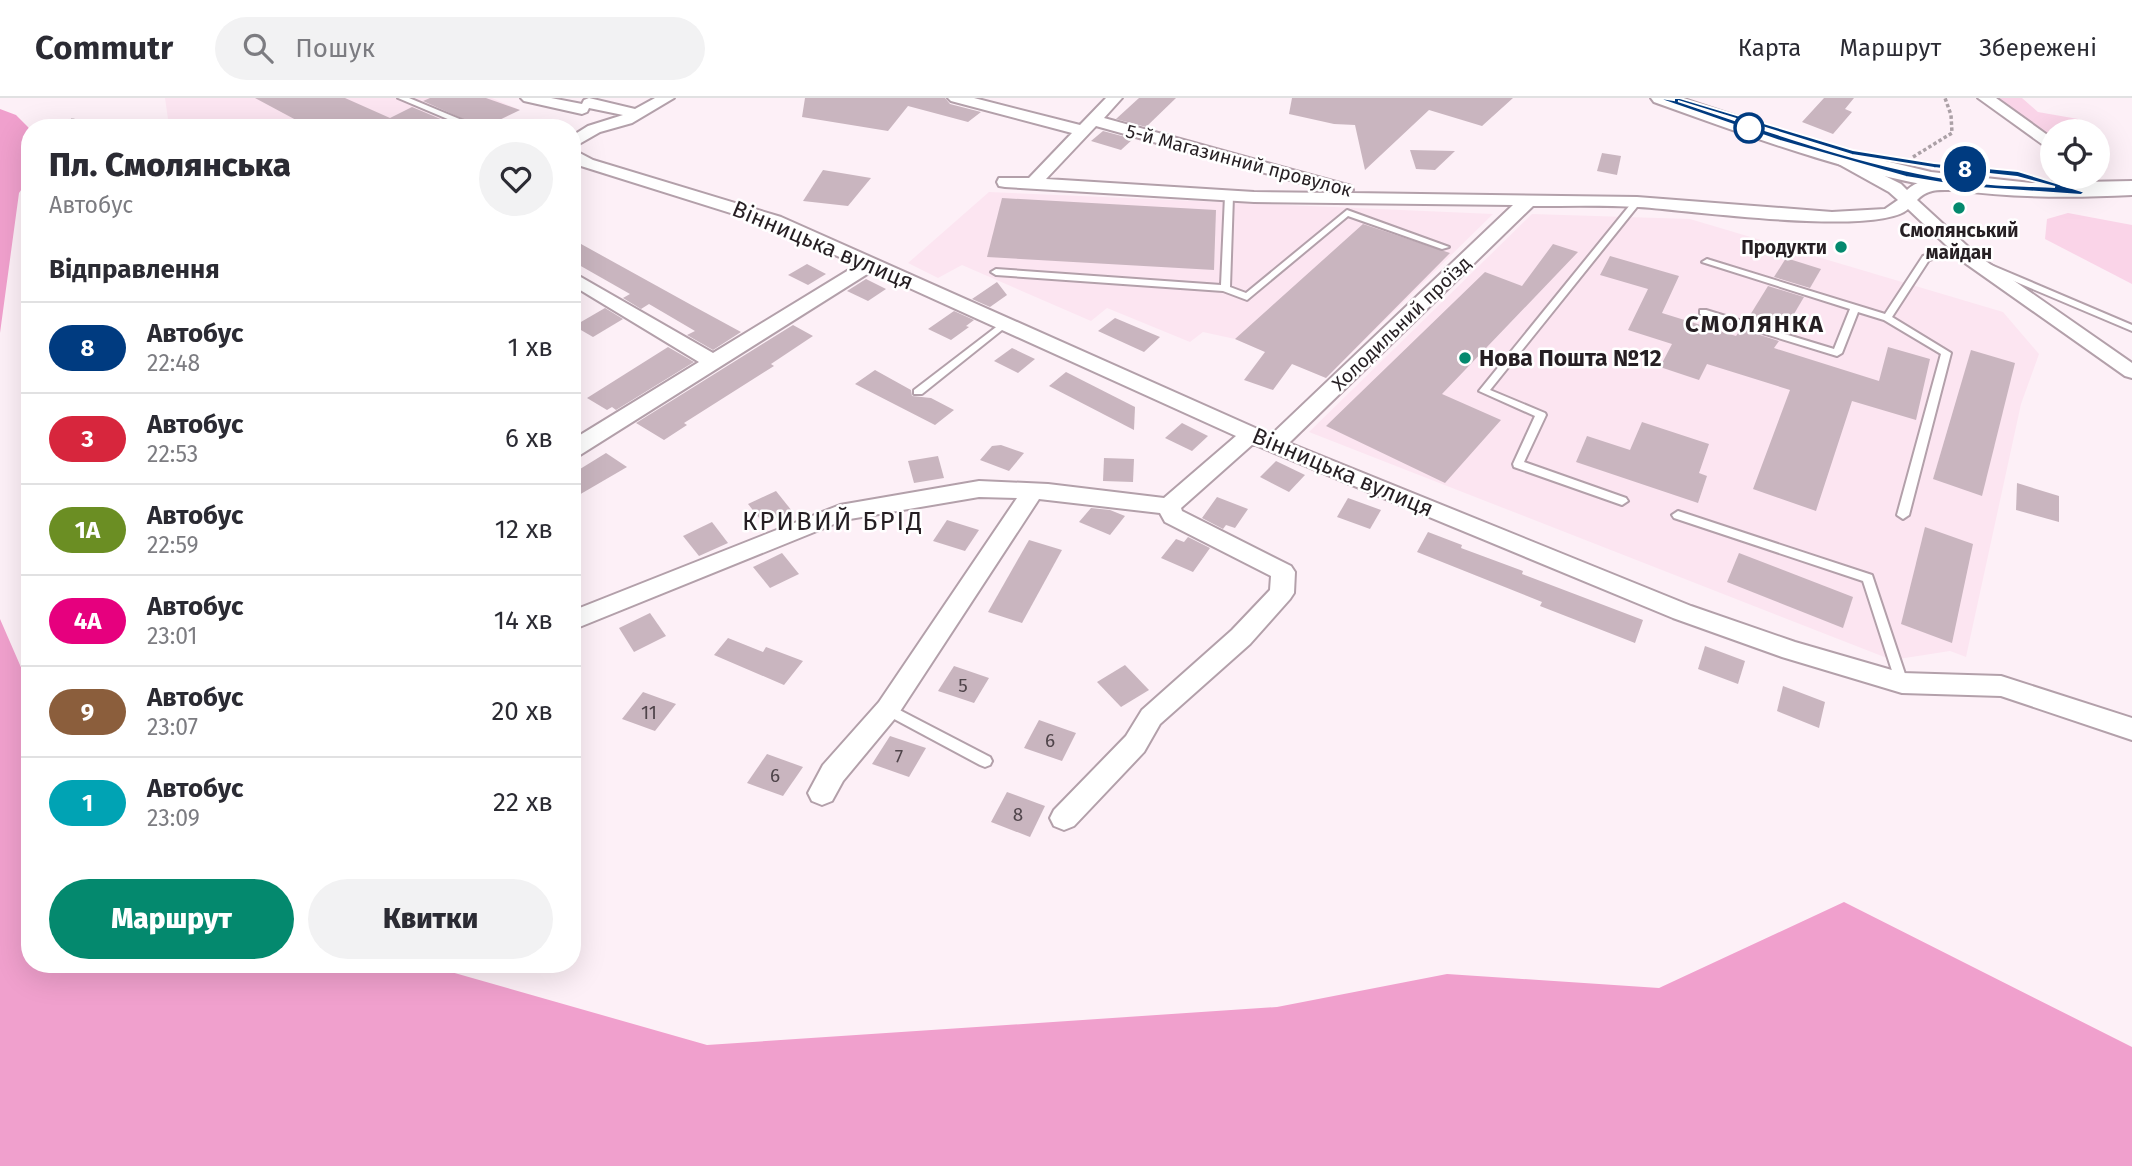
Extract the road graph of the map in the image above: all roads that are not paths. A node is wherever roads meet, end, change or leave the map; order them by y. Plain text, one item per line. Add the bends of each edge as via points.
1 (402, 98) edge
2 (529, 98) edge
3 (666, 98) edge
4 (956, 98) edge
5 (1114, 98) edge
6 (1661, 98) edge
7 (1678, 98) edge
8 (1986, 98) edge
9 (587, 103) edge
10 (637, 114) junction
11 (455, 119) edge
12 (575, 119) edge
13 (1088, 126) junction
14 (581, 129) edge
15 (594, 129) junction
16 (581, 137) edge
17 (2040, 137) edge
18 (1824, 152) junction
19 (581, 159) edge
20 (1906, 168) junction
21 (2018, 174) junction
22 (2040, 176) edge
23 (2040, 177) edge
24 (2132, 177) edge
25 (2110, 179) edge
26 (1005, 182) dead end
27 (2040, 183) edge
28 (1033, 184) junction
29 (1966, 185) junction
30 (2110, 185) edge
31 (2132, 188) edge
32 (2097, 189) edge
33 (1229, 196) junction
34 (1906, 200) junction
35 (1384, 201) junction
36 (1527, 202) junction
37 (1637, 202) junction
38 (2132, 206) edge
39 (1445, 247) dead end
40 (1965, 253) junction
41 (1707, 262) dead end
42 (870, 264) junction
43 (996, 272) dead end
44 (581, 282) edge
45 (1224, 288) junction
46 (1855, 308) junction
47 (1703, 312) dead end
48 (1887, 318) junction
49 (1004, 324) junction
50 (2132, 328) edge
51 (714, 362) junction
52 (2132, 372) edge
53 (918, 392) dead end
54 (1251, 435) junction
55 (581, 444) edge
56 (1274, 445) junction
57 (1033, 491) junction
58 (1622, 500) dead end
59 (1169, 506) junction
60 (1678, 515) dead end
61 (1903, 515) dead end
62 (581, 617) edge
63 (1902, 683) junction
64 (888, 709) junction
65 (2132, 729) edge
66 (985, 761) dead end
67 (822, 793) dead end
68 (1064, 818) dead end

1 - 11 lane
2 - 9 street
3 - 10 street
4 - 13 street, 5-й Магазинний провулок
5 - 13 street
6 - 18 main road
7 - 20 main road
8 - 17 street
9 - 10 street
9 - 12 street
10 - 15 street
13 - 28 street
13 - 35 street, 5-й Магазинний провулок
14 - 15 street
15 - 16 street
18 - 20 main road
18 - 34 street via 1882,179
19 - 42 street, Вінницька вулиця via 775,221
20 - 21 main road
20 - 29 main road
20 - 34 street
21 - 22 main road
21 - 23 main road
24 - 25 main road
26 - 28 street
27 - 29 main road
28 - 33 street
29 - 34 street via 1925,186
30 - 31 main road
32 - 38 main road
33 - 35 street
33 - 45 lane
34 - 37 street via 1888,214 1866,216
34 - 40 street
35 - 36 street
36 - 37 street
36 - 56 street, Холодильний проїзд
37 - 58 lane via 1484,391 1541,415 1518,464
39 - 45 lane via 1348,213 1247,297
40 - 48 lane via 1926,258
40 - 50 lane
40 - 52 street
41 - 46 lane
42 - 49 street, Вінницька вулиця
42 - 51 street
43 - 45 lane
44 - 51 street
46 - 47 lane via 1837,353
46 - 48 lane
48 - 61 lane via 1946,353
49 - 53 lane
49 - 54 street, Вінницька вулиця
51 - 55 street
54 - 56 street, Вінницька вулиця
54 - 59 street
56 - 63 street, Вінницька вулиця via 1682,612
57 - 59 street
57 - 62 street via 979,489 840,513
57 - 64 street
59 - 68 street via 1173,516 1283,572 1282,593 1241,637 1151,717 1135,744
60 - 63 lane via 1868,578
63 - 65 street, Вінницька вулиця via 2001,686
64 - 66 lane
64 - 67 street via 833,773

